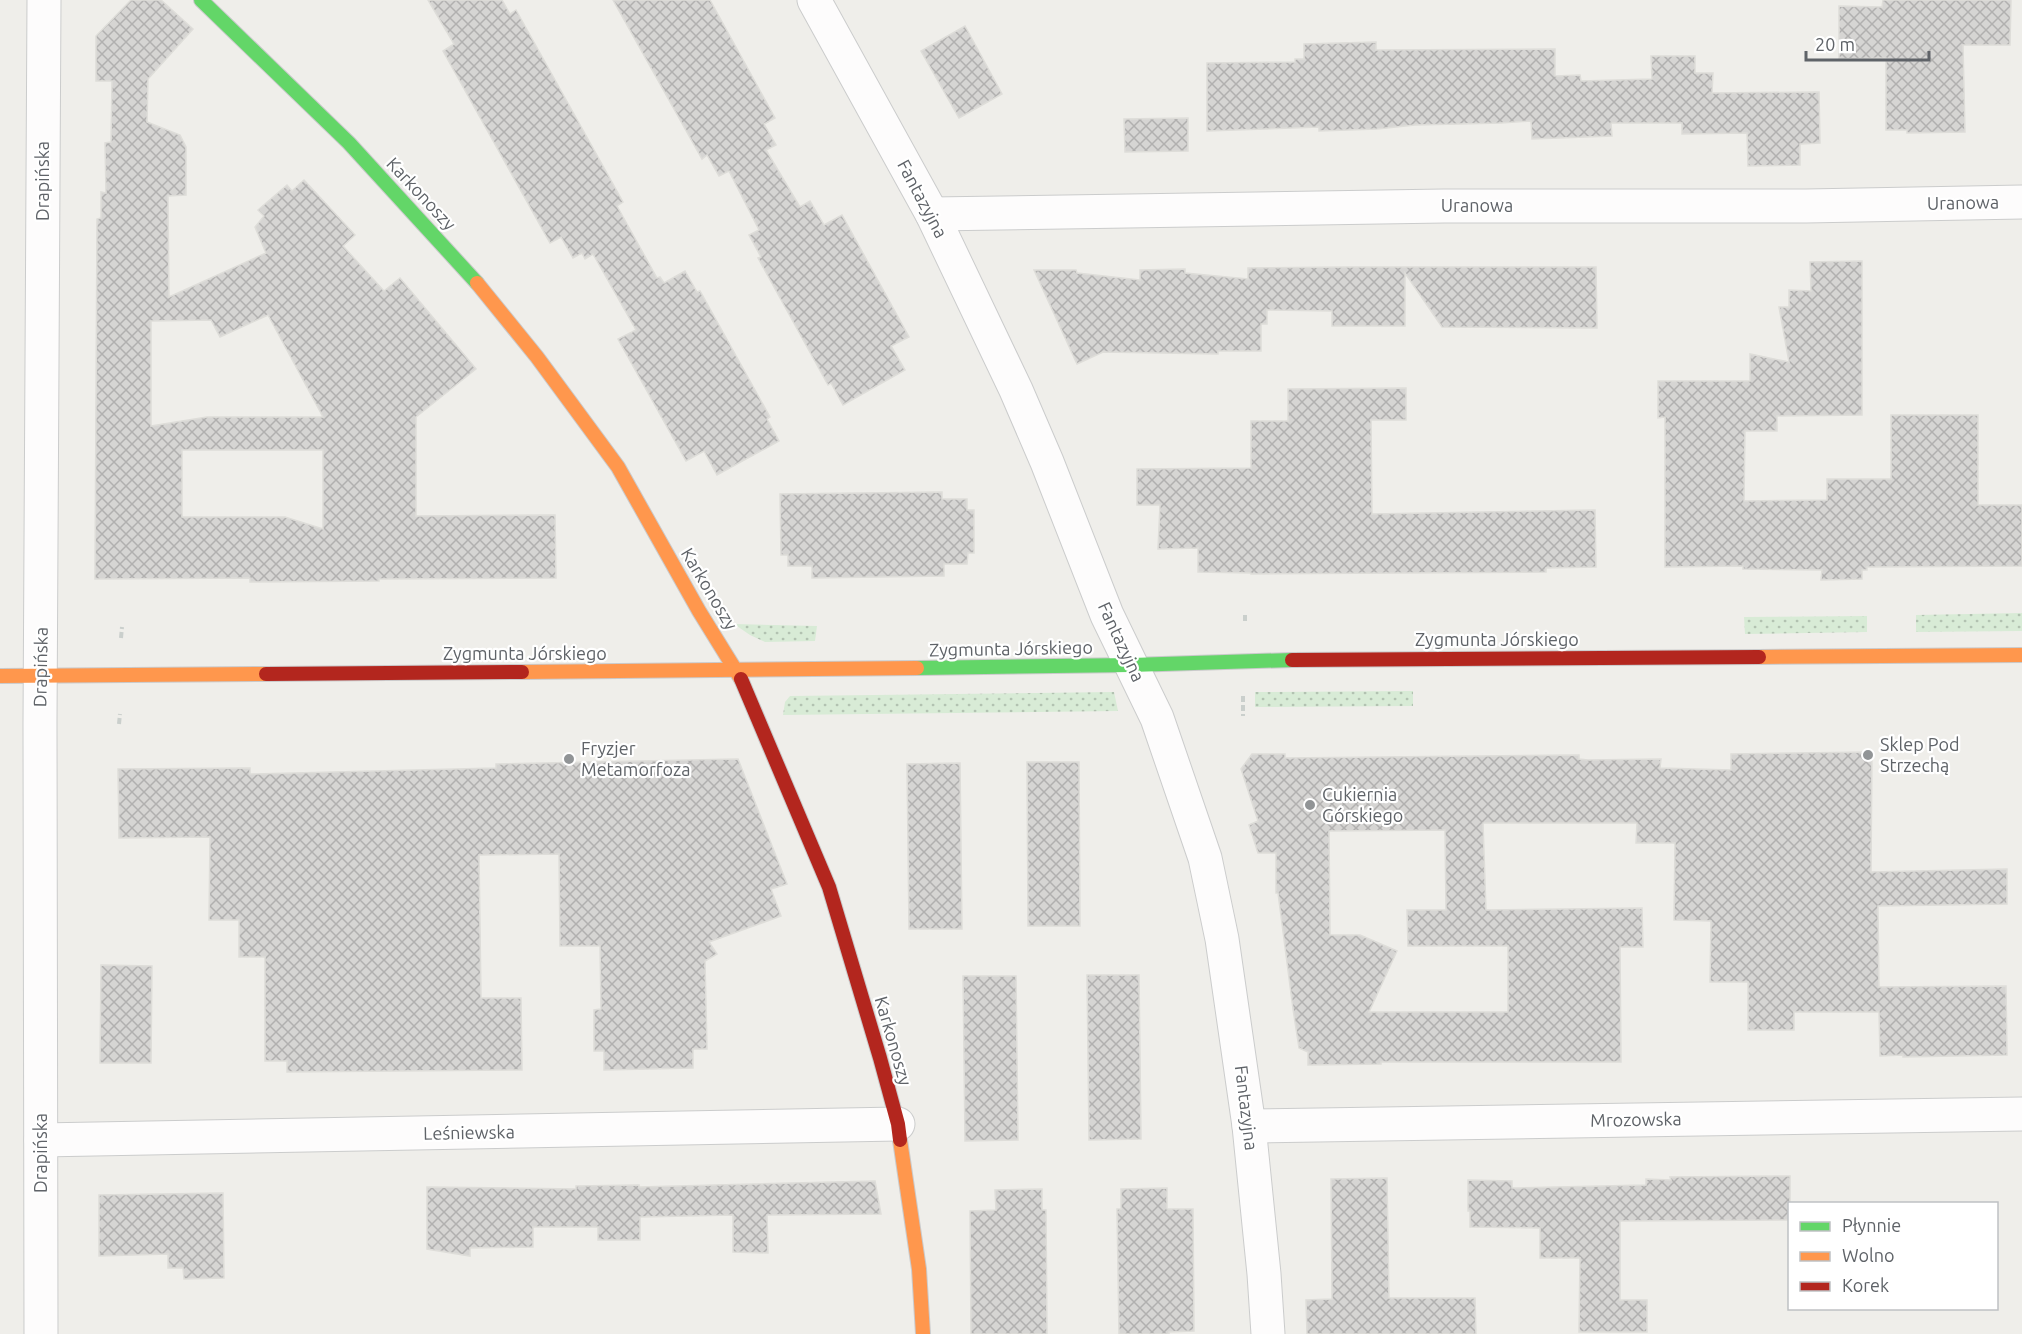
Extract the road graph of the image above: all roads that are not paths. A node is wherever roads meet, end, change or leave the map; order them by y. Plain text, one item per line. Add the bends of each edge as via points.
1 (44, 0) edge
2 (201, 0) edge
3 (813, 0) edge
4 (2022, 202) edge
5 (932, 214) junction
6 (2022, 655) edge
7 (1131, 666) junction
8 (738, 671) junction
9 (41, 675) junction
10 (0, 676) edge
11 (2022, 1114) edge
12 (898, 1124) junction
13 (1249, 1126) junction
14 (41, 1140) junction
15 (41, 1334) edge
16 (923, 1334) edge
17 (1268, 1334) edge

1 - 9 street, Drapińska
2 - 8 street, Karkonoszy via 349,143 462,265 537,357 618,467 699,611
3 - 5 street, Fantazyjna
4 - 5 street, Uranowa
5 - 7 street, Fantazyjna via 1020,400
6 - 7 street, Zygmunta Jórskiego via 1256,660
7 - 8 street, Zygmunta Jórskiego
7 - 13 street, Fantazyjna via 1157,718 1205,858 1222,939
8 - 9 street, Zygmunta Jórskiego
8 - 12 street, Karkonoszy via 829,887
9 - 10 street, Zygmunta Jórskiego
9 - 14 street, Drapińska
11 - 13 street, Mrozowska
12 - 14 street, Leśniewska
12 - 16 street, Karkonoszy via 919,1269
13 - 17 street, Fantazyjna
14 - 15 street, Drapińska

